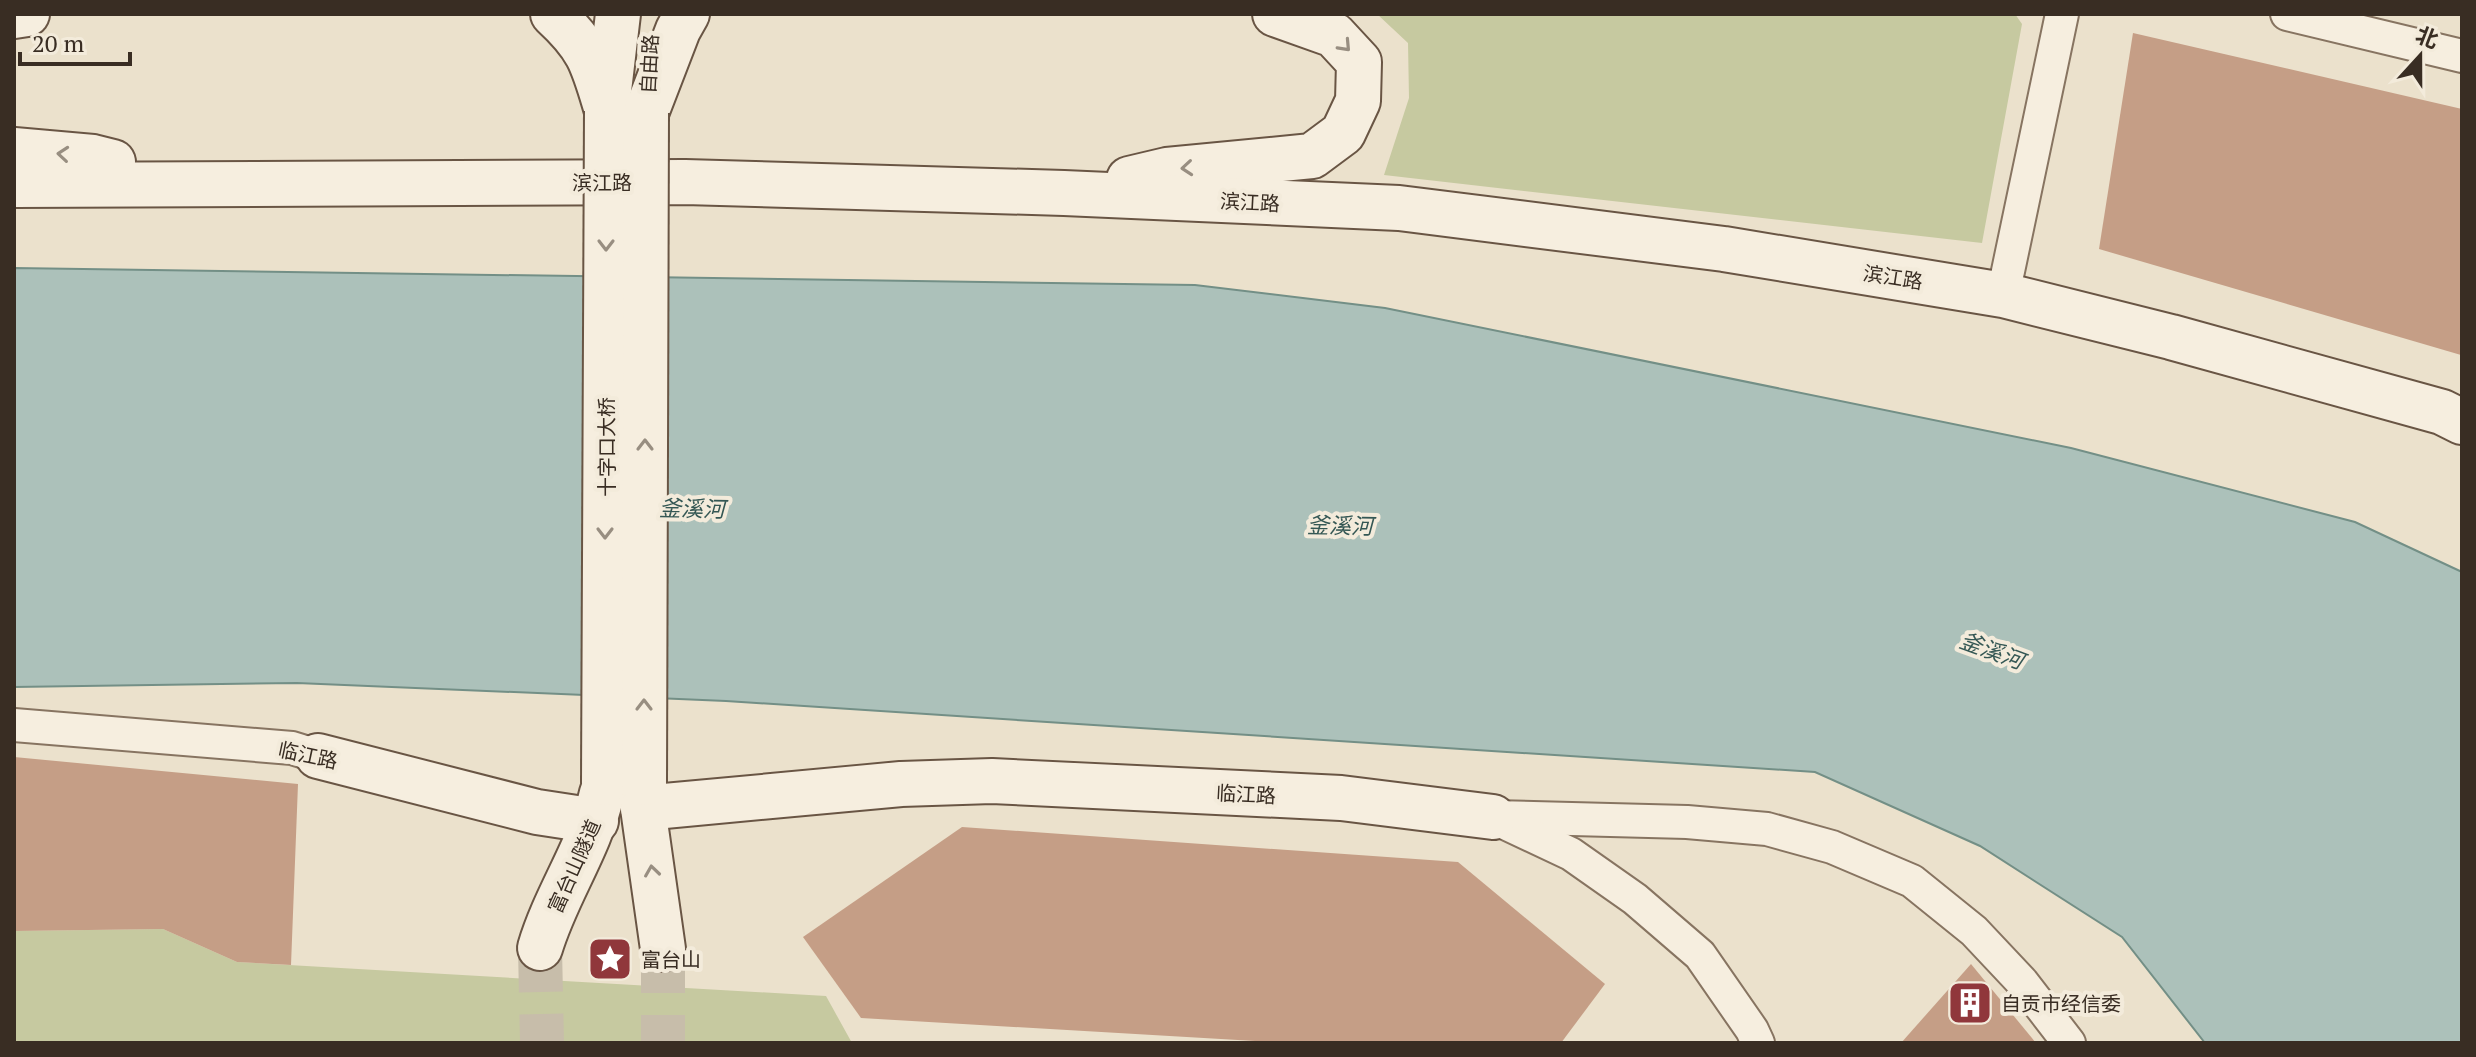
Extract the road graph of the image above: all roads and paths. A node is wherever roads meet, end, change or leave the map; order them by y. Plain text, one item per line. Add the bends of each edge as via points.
1 (27, 14) edge
2 (553, 14) edge
3 (618, 14) edge
4 (652, 14) edge
5 (687, 14) edge
6 (1275, 14) edge
7 (2062, 14) edge
8 (2287, 14) edge
9 (14, 16) edge
10 (2462, 56) edge
11 (626, 112) junction
12 (14, 150) edge
13 (193, 182) junction
14 (14, 185) edge
15 (1064, 193) junction
16 (2003, 295) junction
17 (2462, 422) edge
18 (14, 725) edge
19 (318, 756) joint
20 (622, 799) junction
21 (1493, 817) junction
22 (540, 948) tunnel mouth
23 (663, 949) tunnel mouth
24 (1758, 1043) edge
25 (2069, 1043) edge

1 - 9 main road
2 - 11 main road via 576,36
3 - 11 main road, 自由路
4 - 11 main road, 自由路
5 - 11 main road
6 -> 15 main road via 1334,35 1359,62 1358,101 1343,133 1312,156 1167,170
7 - 16 street
8 - 10 street
11 - 20 main road, 十字口大桥, bridge
13 -> 12 main road via 93,157
13 - 14 main road, 滨江路
13 - 15 main road, 滨江路 via 685,182
15 - 16 main road, 滨江路 via 1399,208 1724,249
16 - 17 main road, 滨江路 via 2352,387
18 - 19 street, 临江路 via 292,748
19 - 20 main road, 临江路 via 537,812
20 - 21 main road, 临江路 via 992,781 1341,798
20 - 22 main road, 富台山隧道 via 547,925
23 -> 20 main road
21 - 24 street, 临江路 via 1571,854 1646,908 1700,955
21 - 25 street via 1767,829 1832,847 1912,881 1974,931

